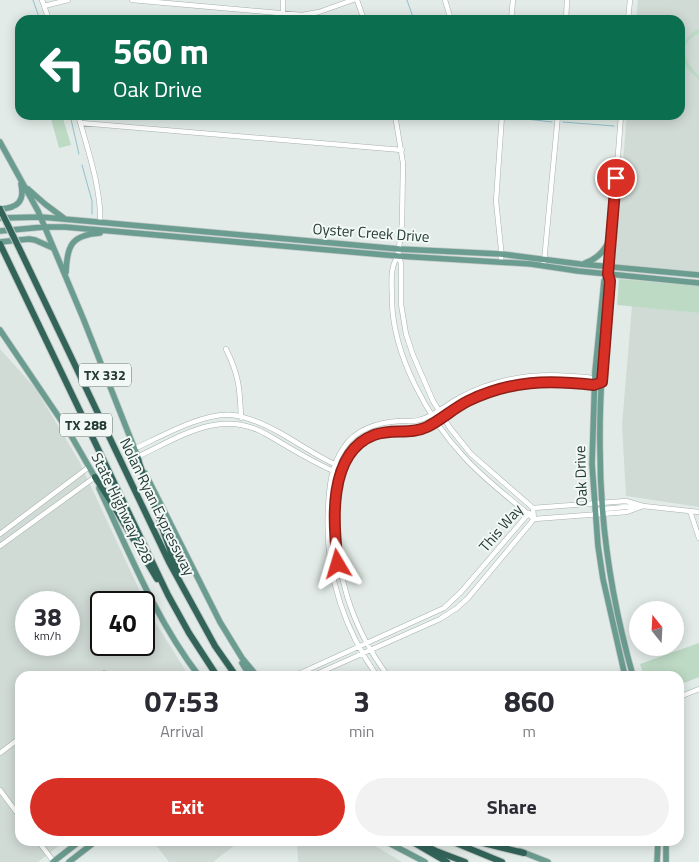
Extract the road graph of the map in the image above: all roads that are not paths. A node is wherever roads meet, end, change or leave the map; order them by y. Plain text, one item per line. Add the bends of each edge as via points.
1 (42, 0) edge
2 (68, 0) edge
3 (132, 0) edge
4 (284, 0) edge
5 (355, 0) edge
6 (445, 0) edge
7 (513, 0) edge
8 (567, 0) edge
9 (630, 0) edge
10 (44, 6) junction
11 (283, 14) junction
12 (47, 15) edge
13 (362, 15) edge
14 (450, 15) edge
15 (512, 15) edge
16 (566, 15) edge
17 (628, 15) edge
18 (79, 120) edge
19 (396, 120) edge
20 (502, 120) edge
21 (558, 120) edge
22 (621, 120) edge
23 (80, 123) junction
24 (0, 142) edge
25 (402, 150) junction
26 (20, 177) junction
27 (25, 185) junction
28 (0, 209) edge
29 (41, 217) junction
30 (0, 218) edge
31 (65, 219) junction
32 (100, 223) junction
33 (44, 227) junction
34 (0, 231) edge
35 (108, 231) junction
36 (611, 237) junction
37 (0, 243) edge
38 (53, 248) junction
39 (399, 249) junction
40 (501, 254) junction
41 (398, 256) junction
42 (545, 259) junction
43 (501, 262) junction
44 (580, 264) junction
45 (544, 266) junction
46 (609, 267) junction
47 (608, 274) junction
48 (66, 275) junction
49 (699, 275) edge
50 (699, 283) edge
51 (402, 304) junction
52 (392, 308) junction
53 (0, 330) edge
54 (226, 349) dead end
55 (595, 382) junction
56 (602, 382) junction
57 (438, 410) junction
58 (432, 414) junction
59 (241, 417) junction
60 (443, 417) junction
61 (207, 418) junction
62 (437, 421) junction
63 (241, 424) junction
64 (208, 425) junction
65 (267, 426) junction
66 (265, 433) junction
67 (165, 435) junction
68 (168, 442) junction
69 (134, 449) junction
70 (137, 457) junction
71 (336, 464) junction
72 (89, 467) junction
73 (343, 468) junction
74 (333, 471) junction
75 (341, 474) junction
76 (94, 477) junction
77 (73, 479) junction
78 (80, 487) junction
79 (595, 503) junction
80 (643, 506) junction
81 (533, 508) junction
82 (603, 509) junction
83 (690, 511) junction
84 (699, 512) edge
85 (528, 514) junction
86 (596, 516) junction
87 (534, 519) junction
88 (0, 534) edge
89 (699, 538) edge
90 (0, 545) edge
91 (184, 590) junction
92 (168, 594) junction
93 (366, 644) junction
94 (359, 647) junction
95 (370, 650) junction
96 (363, 654) junction
97 (242, 658) junction
98 (195, 671) edge
99 (214, 671) edge
100 (232, 671) edge
101 (247, 671) edge
102 (252, 671) edge
103 (305, 671) edge
104 (324, 671) edge
105 (374, 671) edge
106 (385, 671) edge
107 (624, 671) edge
108 (632, 671) edge
109 (699, 689) edge
110 (684, 695) edge
111 (15, 742) edge
112 (0, 753) edge
113 (0, 790) edge
114 (15, 810) edge
115 (42, 846) edge
116 (74, 846) edge
117 (90, 846) edge
118 (394, 846) edge
119 (420, 846) edge
120 (426, 846) edge
121 (463, 846) edge
122 (495, 846) edge
123 (506, 846) edge
124 (658, 846) edge
125 (666, 846) edge
126 (524, 853) junction
127 (657, 853) junction
128 (666, 853) junction
129 (53, 862) edge
130 (70, 862) edge
131 (424, 862) edge
132 (447, 862) edge
133 (465, 862) edge
134 (502, 862) edge
135 (548, 862) edge
136 (657, 862) edge
137 (666, 862) edge

1 - 10 street
2 - 10 street
3 - 11 street
4 - 11 street
5 - 11 street via 319,12
5 - 13 street
6 - 14 street
7 - 15 street
8 - 16 street
9 - 17 street
10 - 12 street
18 - 23 street
19 - 25 street
20 - 40 street via 496,201
21 - 42 street
22 - 36 street, Oak Drive
23 - 25 street
23 - 32 street via 100,207
24 - 26 main road
25 - 39 street
26 - 27 main road
26 - 28 main road via 23,191 20,201 11,208
27 - 29 main road
27 - 31 main road
28 - 91 highway, Nolan Ryan Expressway / TX 288, bridge
29 - 30 main road, Oyster Creek Drive
29 - 31 main road, Oyster Creek Drive
29 - 33 main road, TX 332
31 - 32 main road, Oyster Creek Drive
32 - 39 main road, Oyster Creek Drive
33 - 34 main road, Oyster Creek Drive
33 - 35 main road, Oyster Creek Drive
33 - 38 main road, TX 332
35 - 41 main road, Oyster Creek Drive
35 - 48 main road via 84,235 73,242 67,255
36 - 44 main road via 596,258
36 - 46 street, Oak Drive
37 - 38 main road via 29,239
37 - 92 highway, Nolan Ryan Expressway / TX 288
38 - 48 main road, TX 332
39 - 40 main road, Oyster Creek Drive
39 - 41 street
40 - 42 main road, Oyster Creek Drive
40 - 43 street
41 - 43 main road, Oyster Creek Drive
41 - 51 street
41 - 52 street via 394,262
42 - 44 main road, Oyster Creek Drive
42 - 45 street
43 - 45 main road, Oyster Creek Drive
44 - 46 main road, Oyster Creek Drive
45 - 47 main road, Oyster Creek Drive
46 - 47 street, Oak Drive
46 - 49 main road, Oyster Creek Drive
47 - 50 main road, Oyster Creek Drive
47 - 55 main road, Oak Drive via 604,280
47 - 56 main road, Oak Drive
48 - 69 main road, TX 332
51 - 52 street
51 - 57 street via 412,355
52 - 58 street via 404,357
53 - 72 main road, State Highway 228
54 - 59 street via 237,375
55 - 56 street
55 - 57 street via 541,375 518,377 482,387
55 - 60 street via 518,384 477,397
55 - 79 main road, Oak Drive via 592,464
56 - 82 main road, Oak Drive via 600,447
57 - 58 street
57 - 60 street
58 - 62 street
58 - 71 street via 418,421 387,422 367,428 344,447
59 - 61 street
59 - 63 street
59 - 65 street
60 - 62 street
60 - 81 street via 471,454
61 - 64 street
61 - 67 street
62 - 73 street via 421,430 388,431 368,438 352,452
62 - 85 street via 464,458
63 - 64 street via 224,422
63 - 66 street
64 - 68 street
65 - 66 street
65 - 71 street
66 - 74 street
67 - 68 street
67 - 69 street
68 - 70 street
69 - 70 main road, TX 332
70 - 91 highway
70 - 97 main road via 220,623
71 - 73 street
71 - 74 street
72 - 76 main road, State Highway 228
72 - 77 street
73 - 75 street
74 - 75 street
74 - 94 street via 327,530 330,565 341,607
75 - 93 street via 335,526 338,564 350,606
76 - 78 street
76 - 92 highway
76 - 98 main road, State Highway 228 via 158,613
77 - 78 street via 80,481
77 - 88 street
78 - 90 street
79 - 81 street
79 - 82 street
79 - 86 main road, Oak Drive
80 - 82 street via 627,512
80 - 82 street via 626,501
80 - 83 street
81 - 85 street, This Way
81 - 87 street, This Way
82 - 86 street
82 - 108 main road, Oak Drive via 611,579
83 - 84 street
83 - 89 street
85 - 87 street
85 - 93 street, This Way via 452,602 434,614
86 - 87 street
86 - 107 main road, Oak Drive via 603,579
87 - 95 street, This Way via 456,609
91 - 100 highway, Nolan Ryan Expressway / TX 288
92 - 99 highway, Nolan Ryan Expressway / TX 288
93 - 94 street, This Way
93 - 95 street
94 - 96 street
94 - 103 street, This Way
95 - 96 street, This Way
95 - 106 street
96 - 104 street, This Way
96 - 105 street
97 - 101 main road
97 - 102 main road
109 - 110 street
111 - 112 street
113 - 114 street
115 - 129 street
116 - 129 main road
117 - 130 main road
118 - 131 main road
119 - 132 highway
120 - 133 highway
121 - 134 highway
122 - 126 highway
123 - 126 main road
124 - 127 main road
125 - 128 main road
126 - 135 main road
127 - 128 main road
127 - 136 main road
128 - 137 main road

